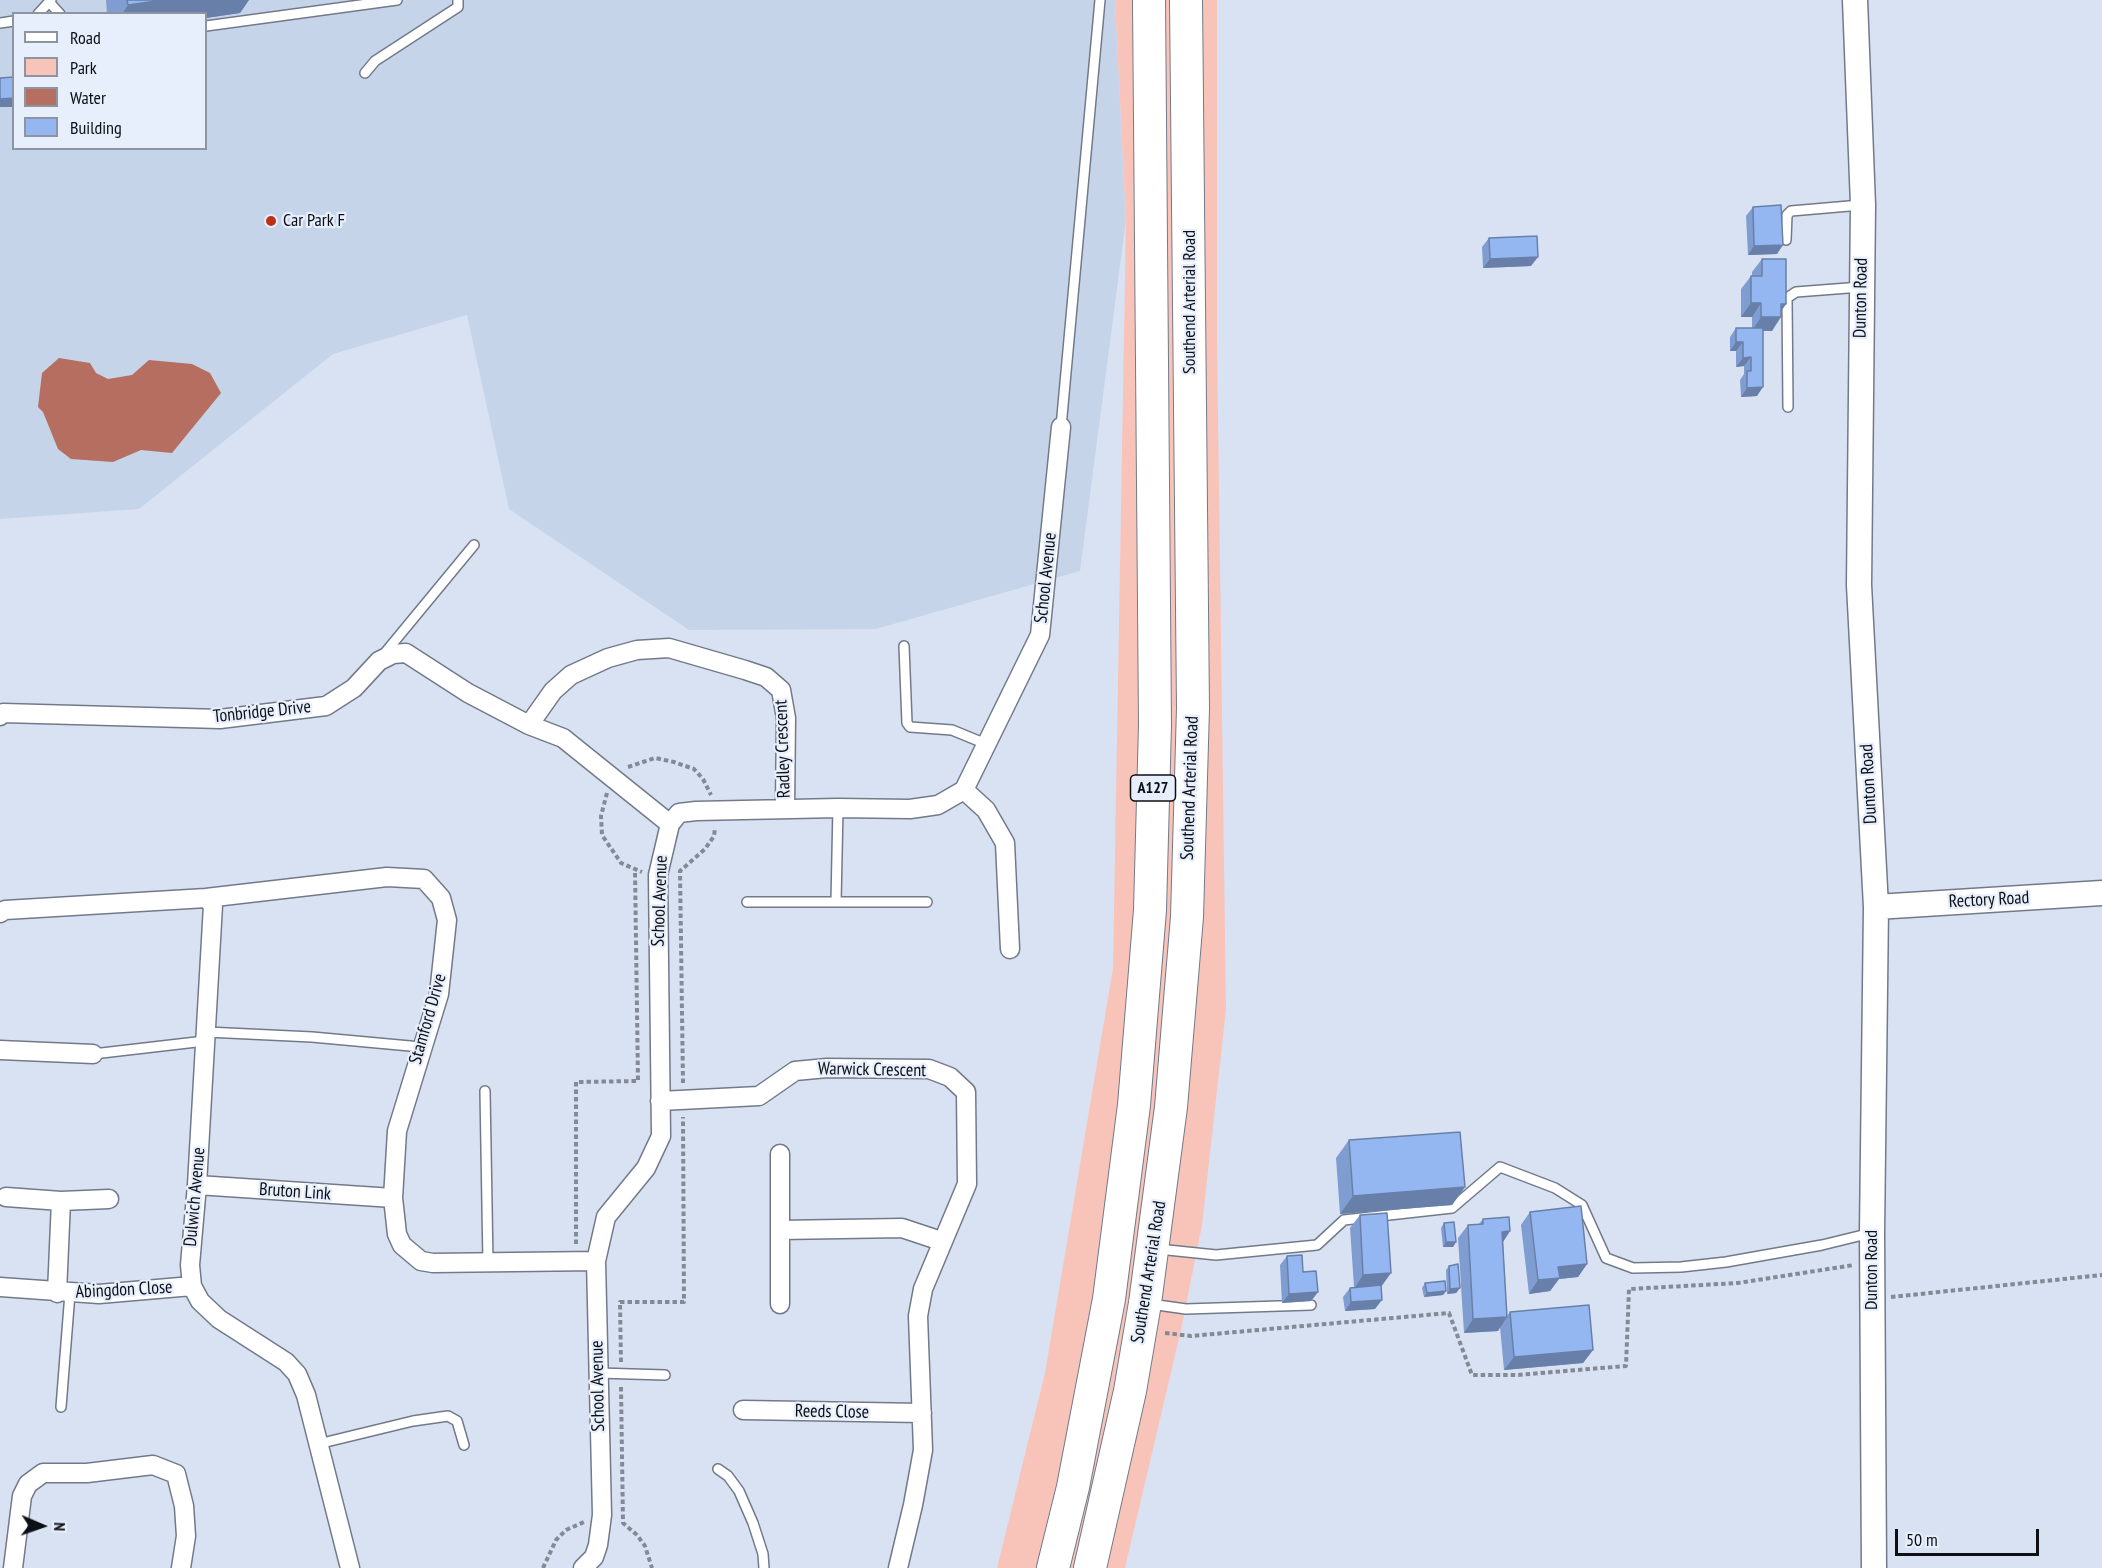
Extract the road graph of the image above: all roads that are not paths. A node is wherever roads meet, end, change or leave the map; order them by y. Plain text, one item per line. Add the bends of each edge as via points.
1 (397, 0) edge
2 (458, 0) edge
3 (1100, 0) edge
4 (1149, 0) edge
5 (1186, 0) edge
6 (1855, 0) edge
7 (207, 26) edge
8 (365, 73) dead end
9 (1863, 205) junction
10 (1786, 240) dead end
11 (1861, 287) junction
12 (1788, 407) dead end
13 (1062, 427) joint
14 (474, 545) dead end
15 (904, 646) dead end
16 (379, 661) junction
17 (0, 716) edge
18 (529, 725) junction
19 (986, 744) junction
20 (964, 790) junction
21 (838, 808) junction
22 (784, 809) junction
23 (670, 824) junction
24 (2102, 893) edge
25 (206, 898) junction
26 (747, 902) dead end
27 (836, 902) junction
28 (927, 902) dead end
29 (1876, 907) junction
30 (0, 913) edge
31 (1010, 949) dead end
32 (206, 1037) junction
33 (421, 1047) junction
34 (0, 1050) edge
35 (93, 1054) joint
36 (485, 1091) dead end
37 (660, 1101) junction
38 (780, 1154) dead end
39 (197, 1185) junction
40 (6, 1197) dead end
41 (393, 1198) junction
42 (109, 1199) dead end
43 (61, 1201) junction
44 (780, 1230) junction
45 (1872, 1233) junction
46 (941, 1241) junction
47 (1152, 1248) junction
48 (596, 1261) junction
49 (488, 1263) junction
50 (192, 1286) junction
51 (0, 1287) edge
52 (63, 1293) junction
53 (1144, 1303) junction
54 (780, 1304) dead end
55 (1311, 1305) dead end
56 (598, 1373) junction
57 (665, 1375) dead end
58 (61, 1407) dead end
59 (743, 1410) dead end
60 (922, 1413) junction
61 (318, 1444) junction
62 (465, 1445) dead end
63 (718, 1469) dead end
64 (586, 1567) edge
65 (13, 1568) edge
66 (181, 1568) edge
67 (350, 1568) edge
68 (764, 1568) edge
69 (897, 1568) edge
70 (1053, 1568) edge
71 (1090, 1568) edge
72 (1874, 1568) edge

1 - 7 lane
2 - 8 lane via 458,7 375,61
3 - 13 lane
4 - 70 highway, Southend Arterial Road / A127 via 1155,713 1150,910 1134,1105 1109,1299 1073,1487
5 - 47 highway, Southend Arterial Road / A127 via 1192,720 1187,917 1171,1107
6 - 9 street, Dunton Road
9 - 10 lane via 1791,211 1787,215
9 - 11 street, Dunton Road
11 - 12 lane via 1796,291 1787,298
11 - 29 street, Dunton Road via 1859,585
13 - 19 street, School Avenue via 1040,635
14 - 16 lane
15 - 19 lane via 910,727 952,730
16 - 17 street, Tonbridge Drive via 354,688 326,706 220,719 3,713
16 - 18 street via 406,653 468,693
18 - 22 street, Radley Crescent via 553,691 571,675 637,650 669,648 745,670 766,677 781,690 786,718
18 - 23 street via 563,738
19 - 20 street, School Avenue
20 - 21 street via 939,805 910,809
20 - 31 street via 986,810 1005,843
21 - 22 street
21 - 27 lane
22 - 23 street via 679,813
23 - 37 street, School Avenue via 658,875
24 - 29 street, Rectory Road
25 - 30 street, Stamford Drive
25 - 32 street, Dulwich Avenue via 213,905
25 - 33 street, Stamford Drive via 387,877 424,879 441,898 447,920 439,994
26 - 27 lane
27 - 28 lane
29 - 45 street, Dunton Road
32 - 33 lane via 312,1037
32 - 35 lane
32 - 39 street, Dulwich Avenue
33 - 41 street, Stamford Drive via 397,1131
34 - 35 street
36 - 49 lane
37 - 46 street, Warwick Crescent via 759,1096 795,1071 929,1069 950,1077 966,1092 969,1164 967,1184
37 - 48 street, School Avenue via 661,1136 646,1168 606,1216
38 - 44 street
39 - 41 street, Bruton Link
39 - 50 street, Dulwich Avenue via 190,1265
40 - 43 street
41 - 49 street, Stamford Drive via 402,1245 421,1261
42 - 43 street
43 - 52 street, Abingdon Close
44 - 46 street via 902,1228
44 - 54 street
45 - 47 lane via 1726,1262 1634,1268 1606,1258 1582,1206 1555,1188 1500,1167 1452,1208 1344,1220 1317,1245 1216,1255
45 - 72 street, Dunton Road
46 - 60 street, Warwick Crescent via 922,1289 918,1316
47 - 53 highway, Southend Arterial Road / A127
48 - 49 street, Stamford Drive
48 - 56 street, School Avenue
50 - 52 street, Abingdon Close
50 - 61 street via 200,1301 219,1318 286,1362 297,1374
51 - 52 street, Abingdon Close
52 - 58 lane
53 - 55 lane via 1186,1309
53 - 71 highway, Southend Arterial Road / A127 via 1121,1435
56 - 57 lane
56 - 64 street, School Avenue via 601,1521 598,1545
59 - 60 street, Reeds Close
60 - 69 street, Warwick Crescent via 923,1450
61 - 62 lane via 448,1416 457,1421
61 - 67 street
63 - 68 lane via 739,1491 753,1522
65 - 66 street via 22,1496 28,1484 43,1473 87,1473 153,1465 176,1474 186,1536

